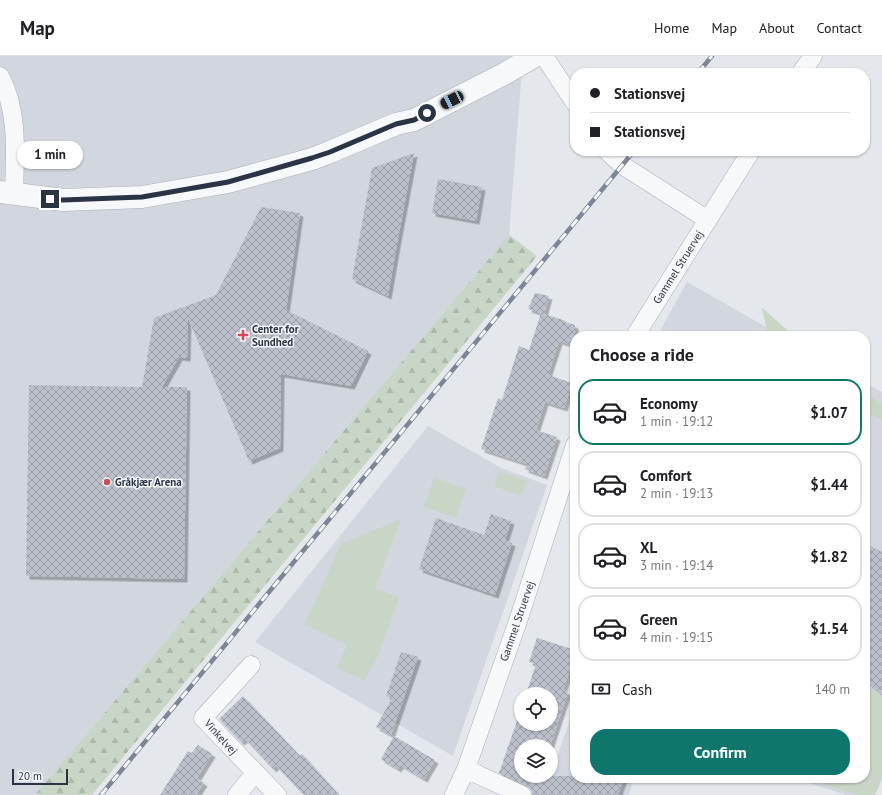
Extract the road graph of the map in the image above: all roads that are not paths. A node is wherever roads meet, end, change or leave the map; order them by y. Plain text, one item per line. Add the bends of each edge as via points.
1 (535, 56) edge
2 (544, 56) edge
3 (813, 56) edge
4 (805, 68) edge
5 (0, 76) edge
6 (570, 95) edge
7 (612, 156) edge
8 (748, 156) edge
9 (7, 193) edge
10 (708, 220) junction
11 (638, 331) edge
12 (570, 460) edge
13 (252, 665) dead end
14 (466, 769) junction
15 (255, 773) junction
16 (237, 795) edge
17 (277, 795) edge
18 (454, 795) edge
19 (522, 795) edge

1 - 9 street via 414,120 396,124 330,152 228,182 142,197 63,200
2 - 6 street
3 - 4 street
5 - 9 street via 6,87 15,132
7 - 10 street, Gammel Struervej via 622,165
8 - 10 street
10 - 11 street, Gammel Struervej
12 - 14 street, Gammel Struervej
13 - 15 street, Vinkelvej via 202,718
14 - 18 street, Gammel Struervej
14 - 19 street
15 - 16 street
15 - 17 street, Vinkelvej

